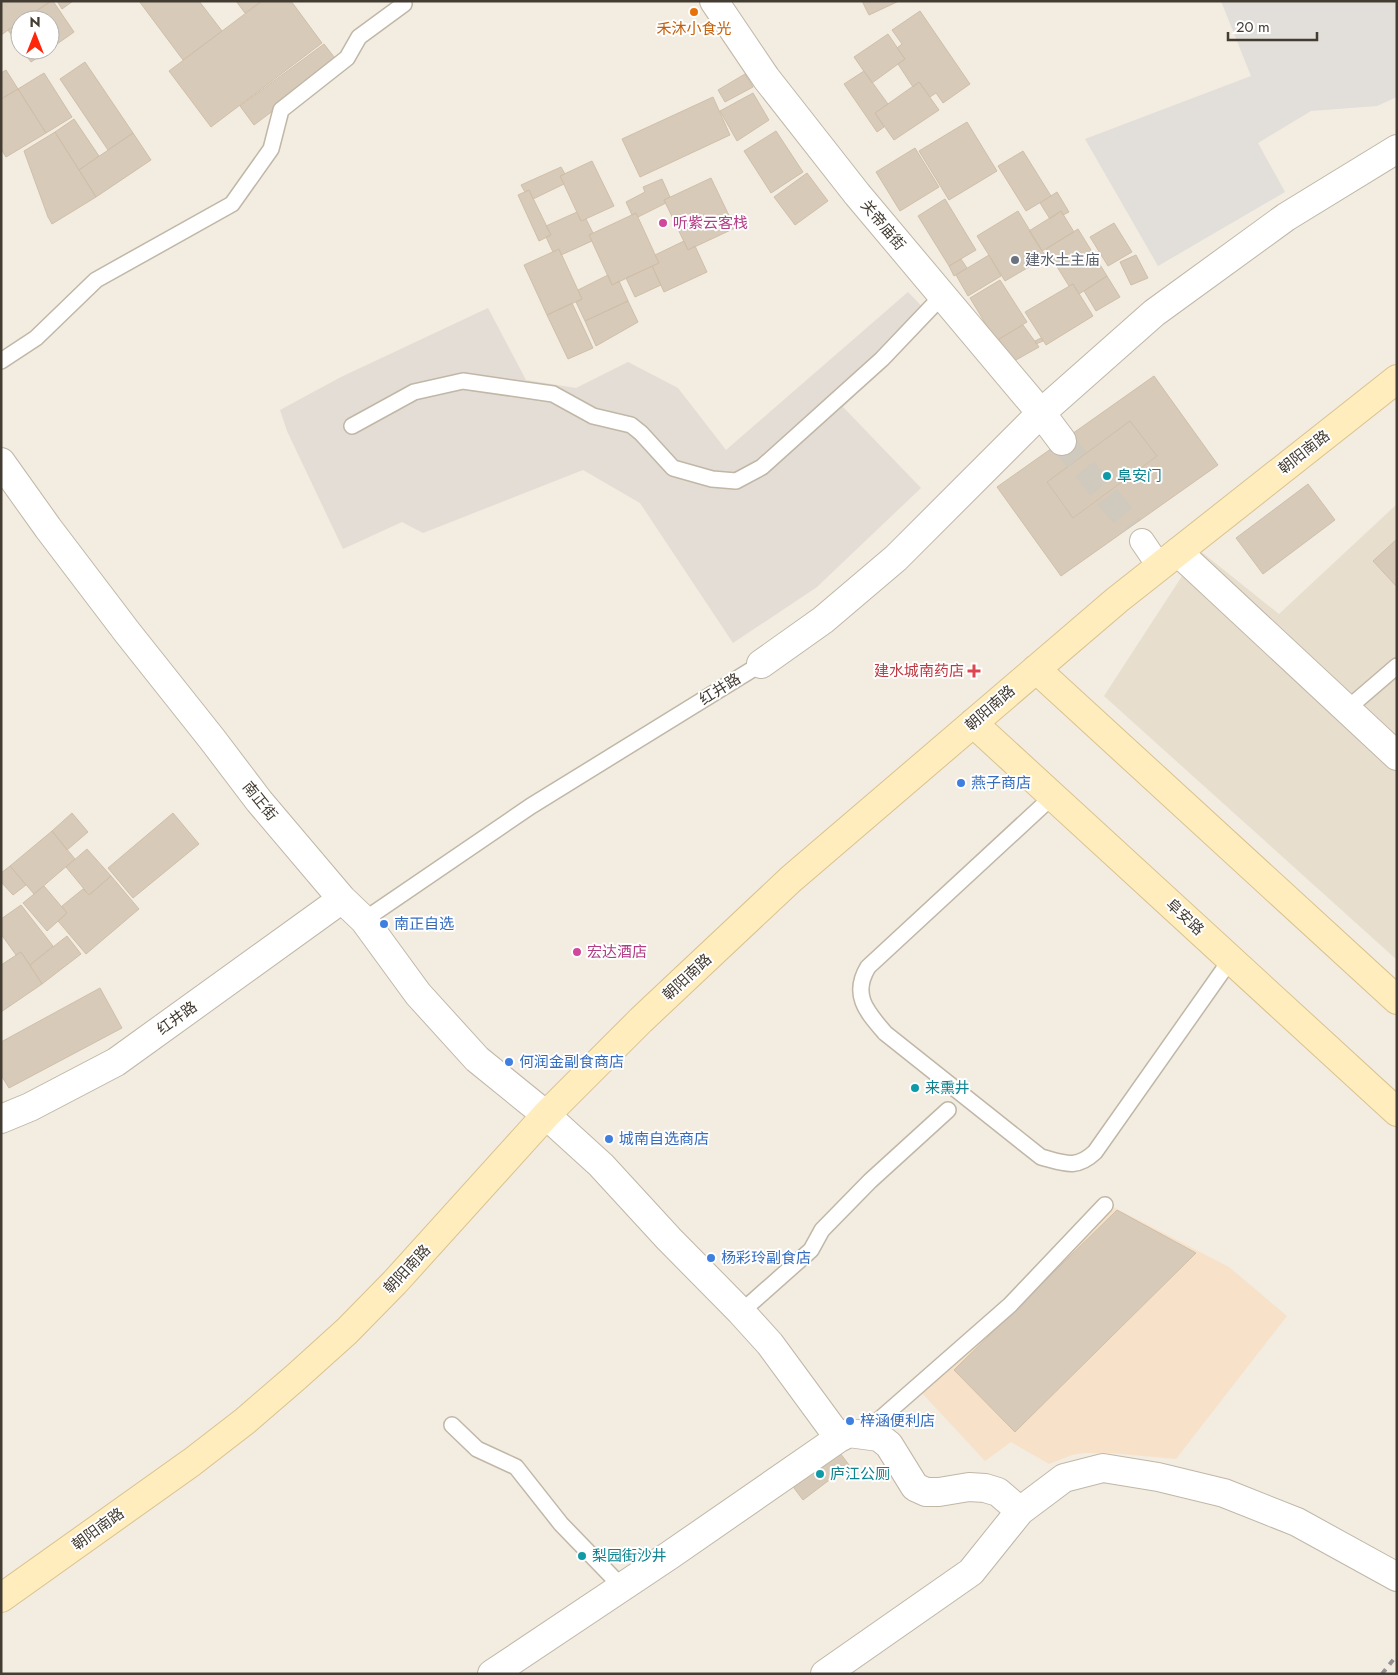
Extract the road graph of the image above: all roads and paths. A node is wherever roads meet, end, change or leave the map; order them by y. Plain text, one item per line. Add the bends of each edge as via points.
1 (402, 1) edge
2 (714, 1) edge
3 (1397, 149) edge
4 (942, 296) junction
5 (1, 361) edge
6 (1397, 378) edge
7 (1041, 413) junction
8 (352, 426) dead end
9 (1062, 441) tunnel mouth
10 (1, 462) edge
11 (1142, 541) tunnel mouth
12 (1168, 559) junction
13 (761, 664) joint
14 (1397, 666) edge
15 (1036, 669) junction
16 (1346, 709) junction
17 (973, 723) junction
18 (1397, 756) edge
19 (1053, 796) junction
20 (342, 898) junction
21 (364, 920) junction
22 (1231, 959) junction
23 (1397, 1000) edge
24 (948, 1110) dead end
25 (1397, 1112) edge
26 (546, 1116) junction
27 (1, 1119) edge
28 (1105, 1205) dead end
29 (741, 1312) junction
30 (452, 1425) dead end
31 (851, 1436) junction
32 (1020, 1511) junction
33 (1397, 1577) edge
34 (622, 1587) junction
35 (1, 1598) edge
36 (492, 1674) edge
37 (825, 1674) edge

1 - 5 lane via 404,4 359,37 347,58 280,110 271,149 232,204 96,280 36,338
2 - 4 street, 关帝庙街 via 766,78 866,206
3 - 7 street, 红井路 via 1286,217 1154,313
4 - 7 street, 关帝庙街
4 - 8 lane via 882,359 769,461 736,481 712,479 673,468 631,425 593,416 553,394 463,381 414,392
6 - 12 main road, 朝阳南路
7 - 9 street, 关帝庙街
7 - 13 street, 红井路 via 896,558 823,620
10 - 20 street, 南正街 via 127,632 259,801
11 - 12 street
12 - 15 main road, 朝阳南路
12 - 16 street
13 - 21 lane, 红井路 via 530,806
14 - 16 lane
15 - 17 main road, 朝阳南路
15 - 23 main road
16 - 18 street
17 - 19 main road, 阜安路
17 - 26 main road, 朝阳南路 via 791,879 641,1020
19 - 22 main road, 阜安路
19 - 22 lane via 868,967 862,977 863,1001 868,1013 885,1033 1041,1157 1074,1164 1095,1152
20 - 21 street, 南正街
20 - 27 street, 红井路 via 116,1062
21 - 26 street, 南正街 via 418,994 477,1059
22 - 25 main road, 阜安路
24 - 29 lane via 822,1230 811,1250
26 - 29 street, 南正街 via 601,1165
26 - 35 main road, 朝阳南路 via 395,1282 296,1377 192,1462
28 - 31 lane via 1010,1305
29 - 31 street, 南正街
30 - 34 lane via 477,1449 516,1467 561,1524
31 - 32 street via 879,1437 889,1445 915,1487 926,1492 985,1488 998,1492
31 - 34 street
32 - 33 street via 1064,1478 1103,1468 1158,1477 1224,1493 1297,1522
32 - 37 street via 971,1572
34 - 36 street

